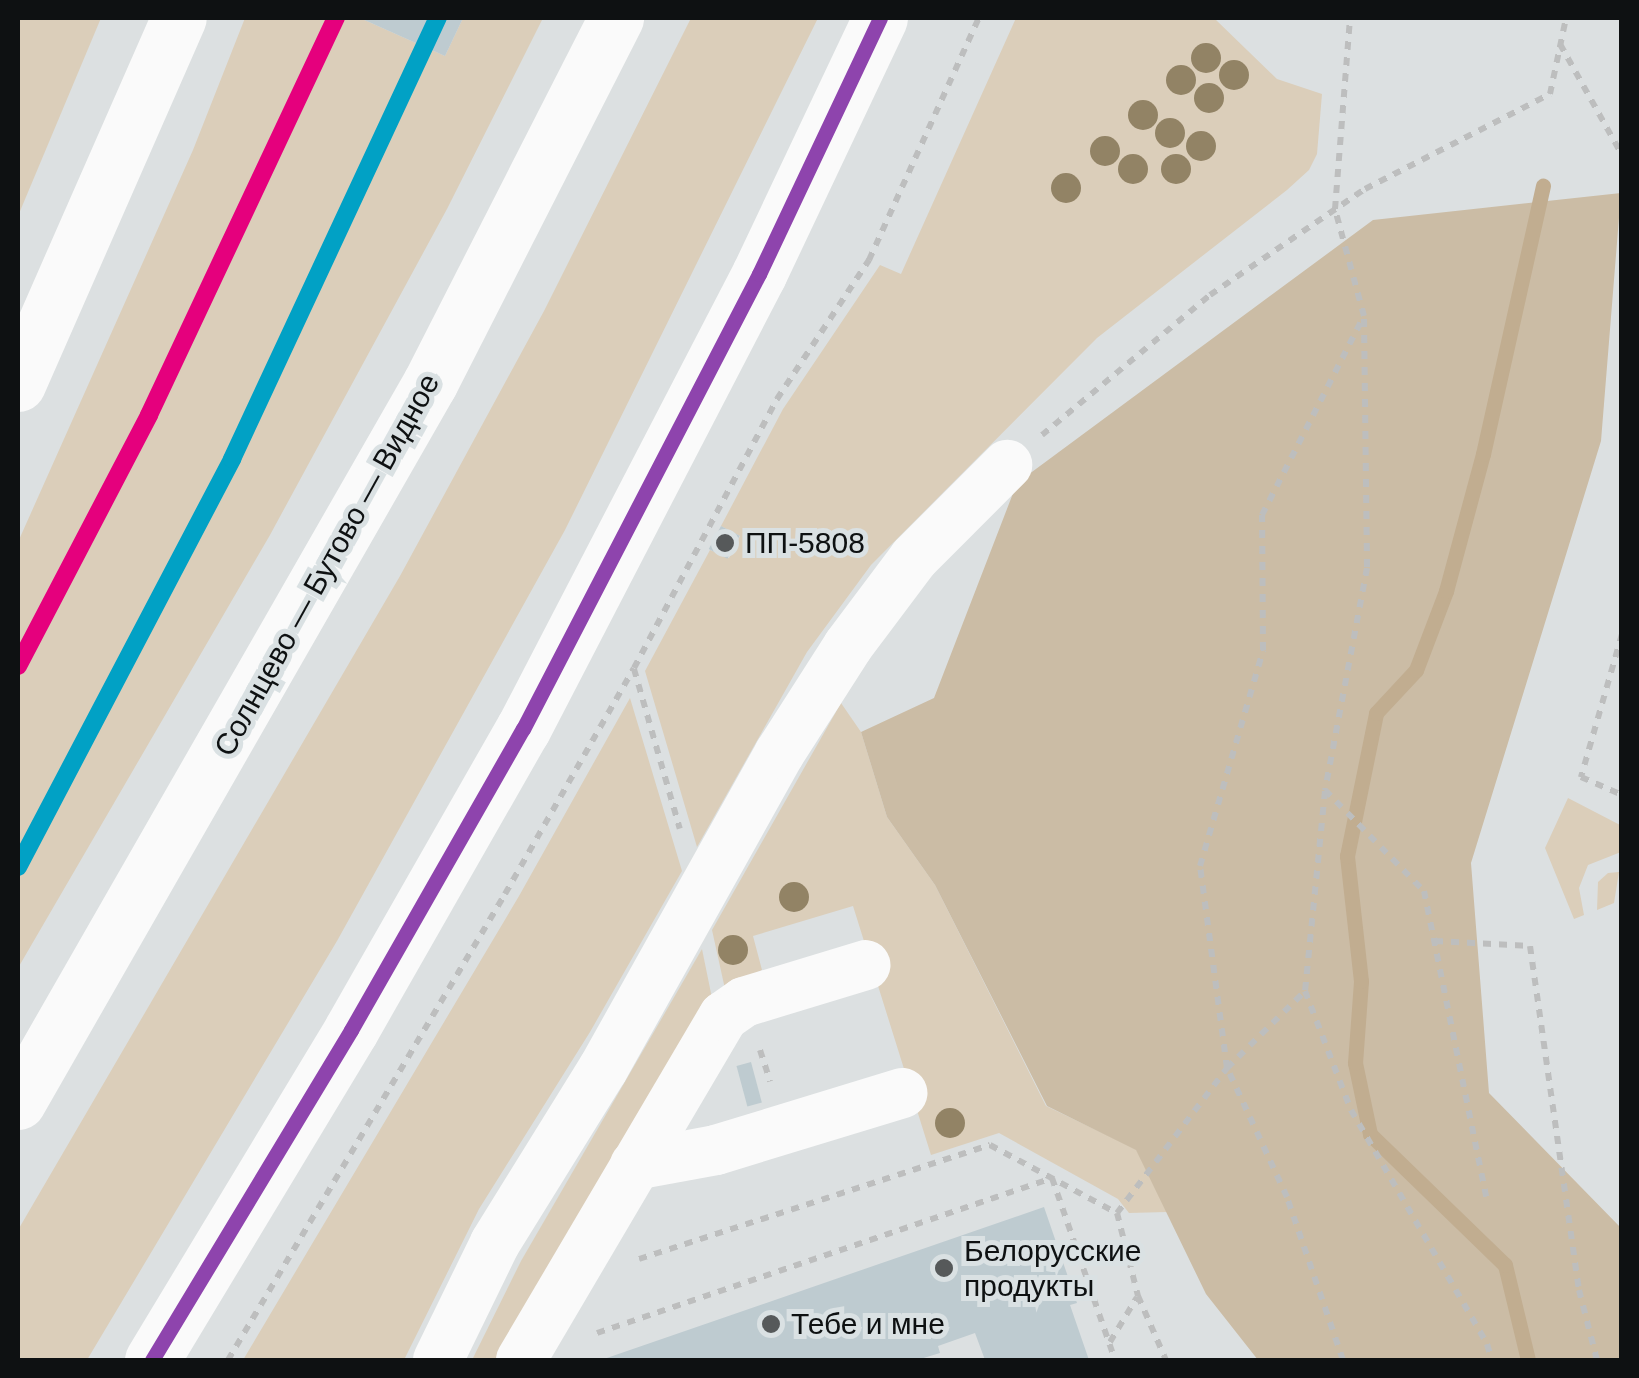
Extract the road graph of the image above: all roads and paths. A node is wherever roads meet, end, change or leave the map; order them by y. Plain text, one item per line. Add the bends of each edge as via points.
1 (178, 18) edge
2 (616, 18) edge
3 (880, 18) edge
4 (979, 18) edge
5 (1350, 18) edge
6 (1566, 18) edge
7 (1560, 44) junction
8 (1622, 156) edge
9 (1335, 209) junction
10 (1364, 316) junction
11 (18, 384) edge
12 (1007, 466) joint
13 (1622, 634) edge
14 (1325, 790) junction
15 (1622, 795) edge
16 (1435, 941) junction
17 (866, 965) dead end
18 (1305, 991) junction
19 (744, 1002) junction
20 (1227, 1068) junction
21 (902, 1093) dead end
22 (18, 1102) edge
23 (786, 1130) junction
24 (635, 1165) junction
25 (1052, 1178) junction
26 (1486, 1198) dead end
27 (1117, 1213) junction
28 (565, 1283) junction
29 (1138, 1296) junction
30 (1109, 1343) junction
31 (522, 1359) edge
32 (152, 1360) edge
33 (228, 1360) edge
34 (438, 1360) edge
35 (1115, 1360) edge
36 (1166, 1360) edge
37 (1344, 1360) edge
38 (1492, 1360) edge
39 (1596, 1360) edge

1 - 11 main road
2 - 22 main road, Солнцево — Бутово — Видное via 430,383
3 - 32 main road via 759,274 523,728
4 - 33 path via 870,260 776,398 506,894
5 - 9 path
6 - 7 path
7 - 8 path
7 - 9 path via 1550,94 1470,131
9 - 10 path
9 - 12 path via 1210,295
10 - 14 path via 1367,568
10 - 20 path via 1262,516 1263,650 1200,866
12 - 34 lane via 914,558 838,661 603,1069 494,1243
13 - 15 path via 1581,777
14 - 16 path via 1424,891
14 - 18 path
16 - 26 path
16 - 39 path via 1530,946 1579,1290
17 - 19 lane
18 - 20 path
18 - 38 path via 1351,1110
19 - 23 path
19 - 24 lane via 708,1037
20 - 27 path
20 - 37 path via 1287,1197
21 - 23 lane
23 - 24 lane
24 - 28 lane
25 - 27 path
25 - 28 path via 990,1145
25 - 30 path
25 - 31 path
27 - 29 path
28 - 31 lane
29 - 30 path
29 - 36 path
30 - 35 path

